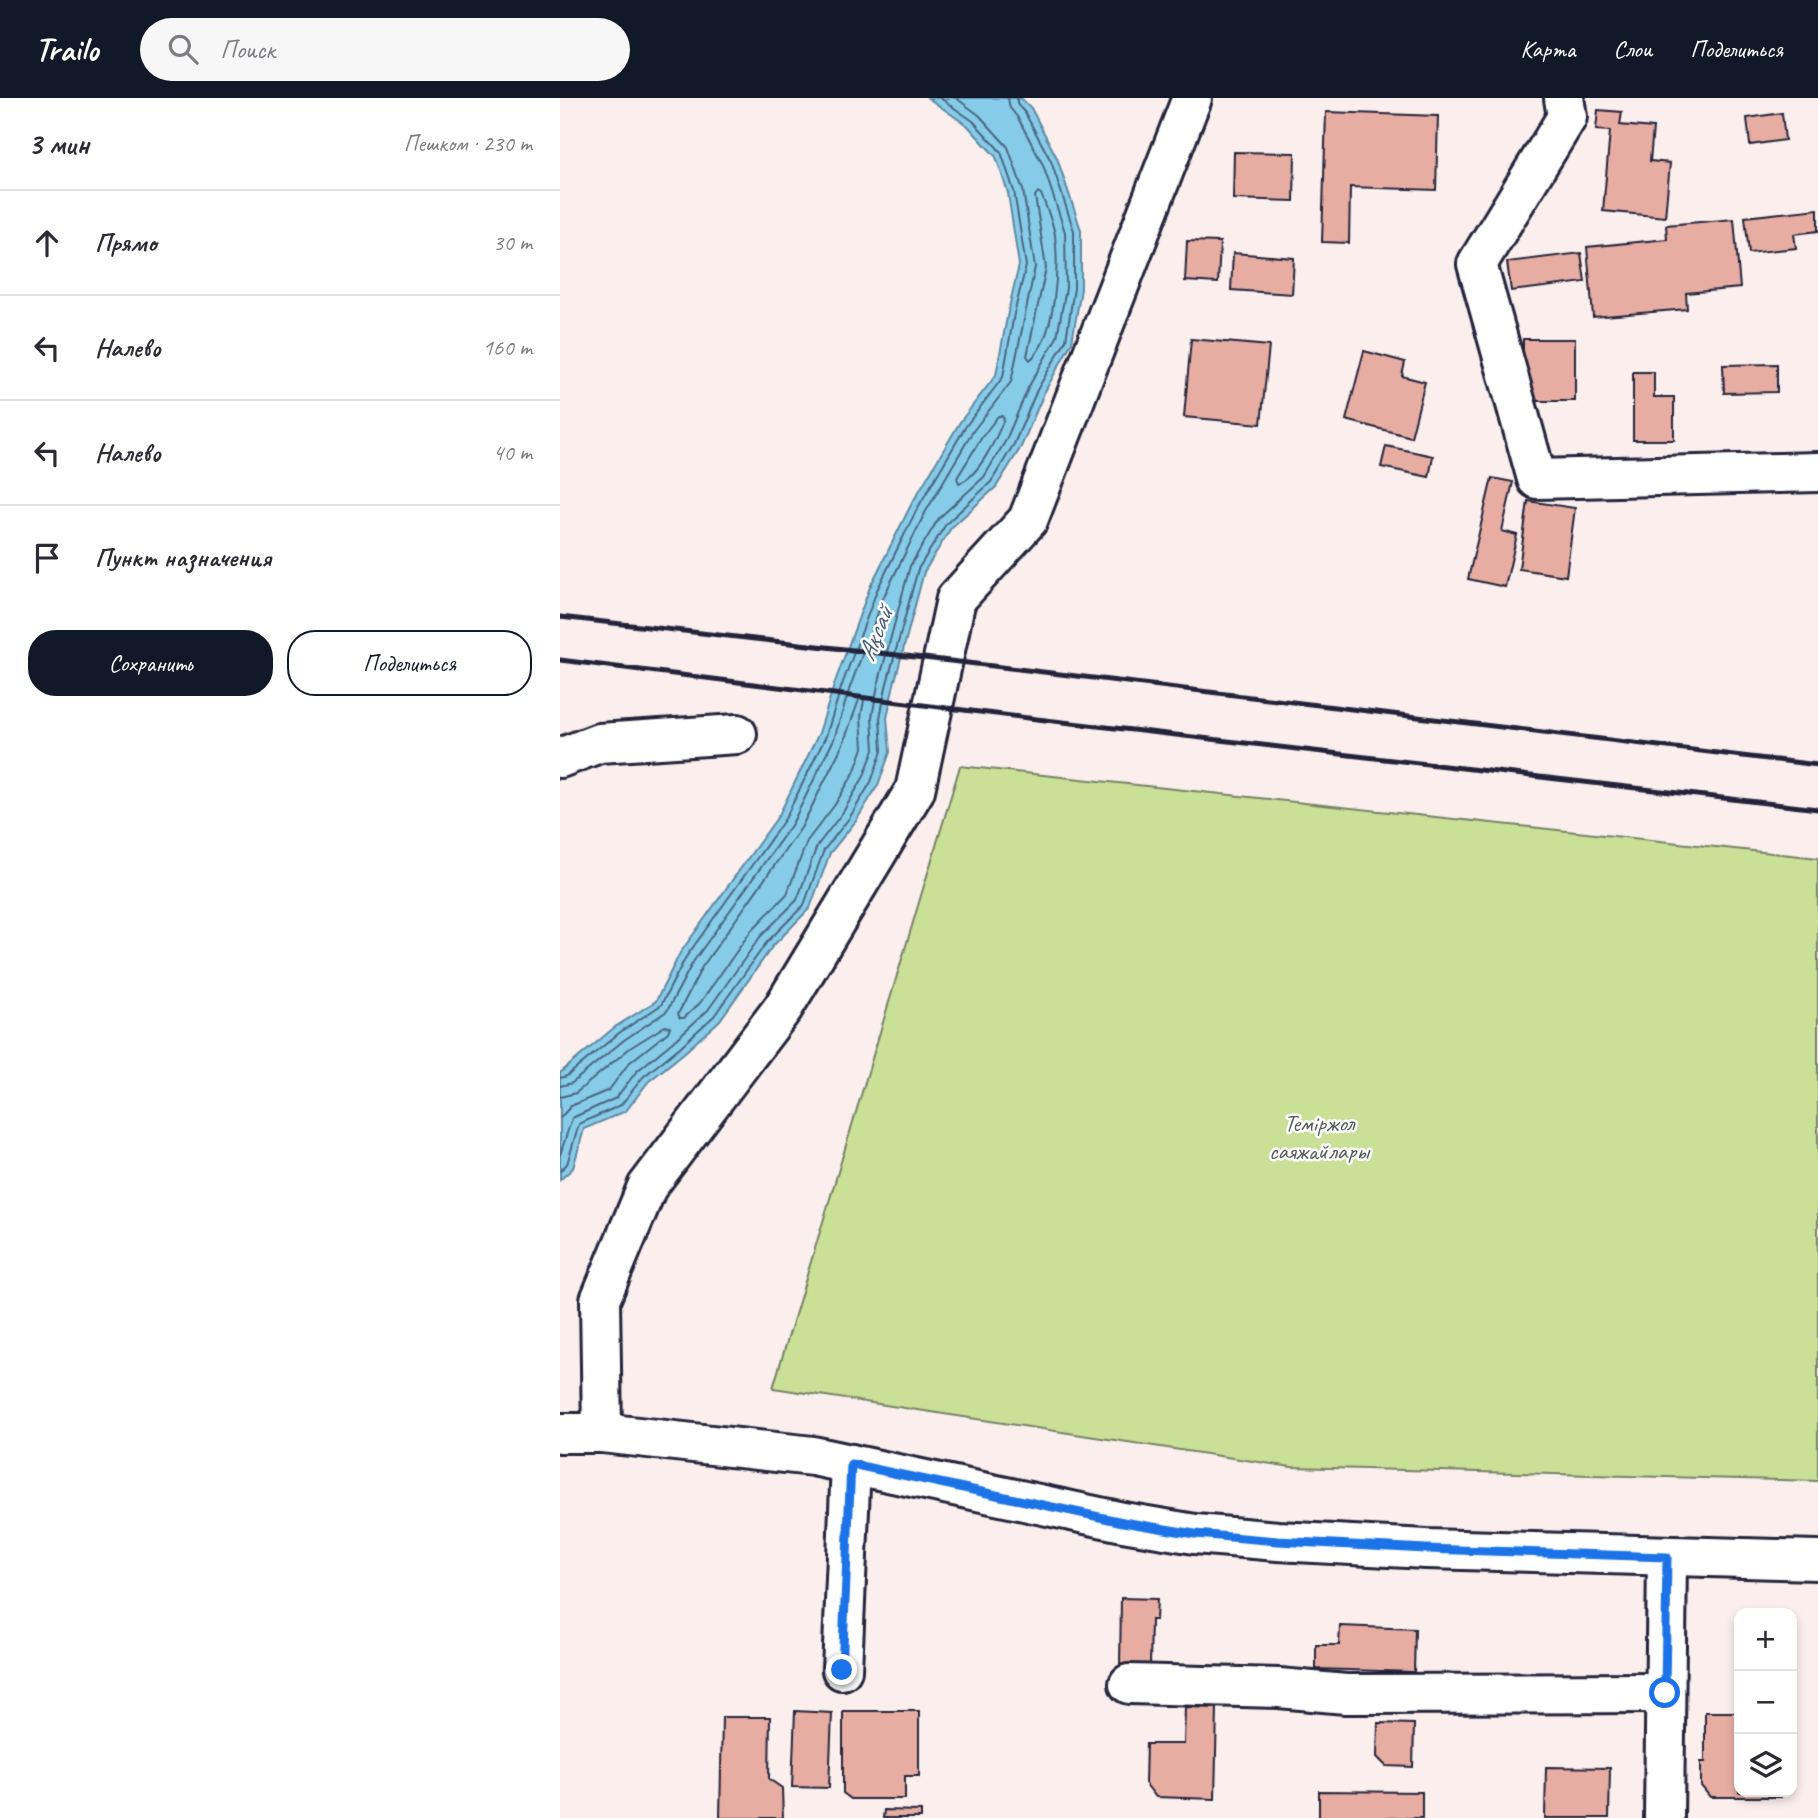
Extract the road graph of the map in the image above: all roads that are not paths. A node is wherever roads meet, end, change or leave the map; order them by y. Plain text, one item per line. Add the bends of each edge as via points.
1 (1192, 98) edge
2 (1564, 98) edge
3 (1818, 472) edge
4 (737, 734) dead end
5 (560, 758) edge
6 (560, 1433) edge
7 (602, 1433) junction
8 (851, 1464) junction
9 (1667, 1557) junction
10 (1818, 1559) edge
11 (842, 1670) dead end
12 (1129, 1684) dead end
13 (1665, 1693) junction
14 (1664, 1818) edge

1 - 7 street via 1028,520 956,599 915,790 783,1008 647,1187 600,1300
2 - 3 street via 1567,117 1477,264 1538,480
4 - 5 street via 599,743
6 - 7 street
7 - 8 street
8 - 9 street via 1195,1534 1426,1549
8 - 11 street
9 - 10 street
9 - 13 street
12 - 13 street via 1346,1694
13 - 14 street

